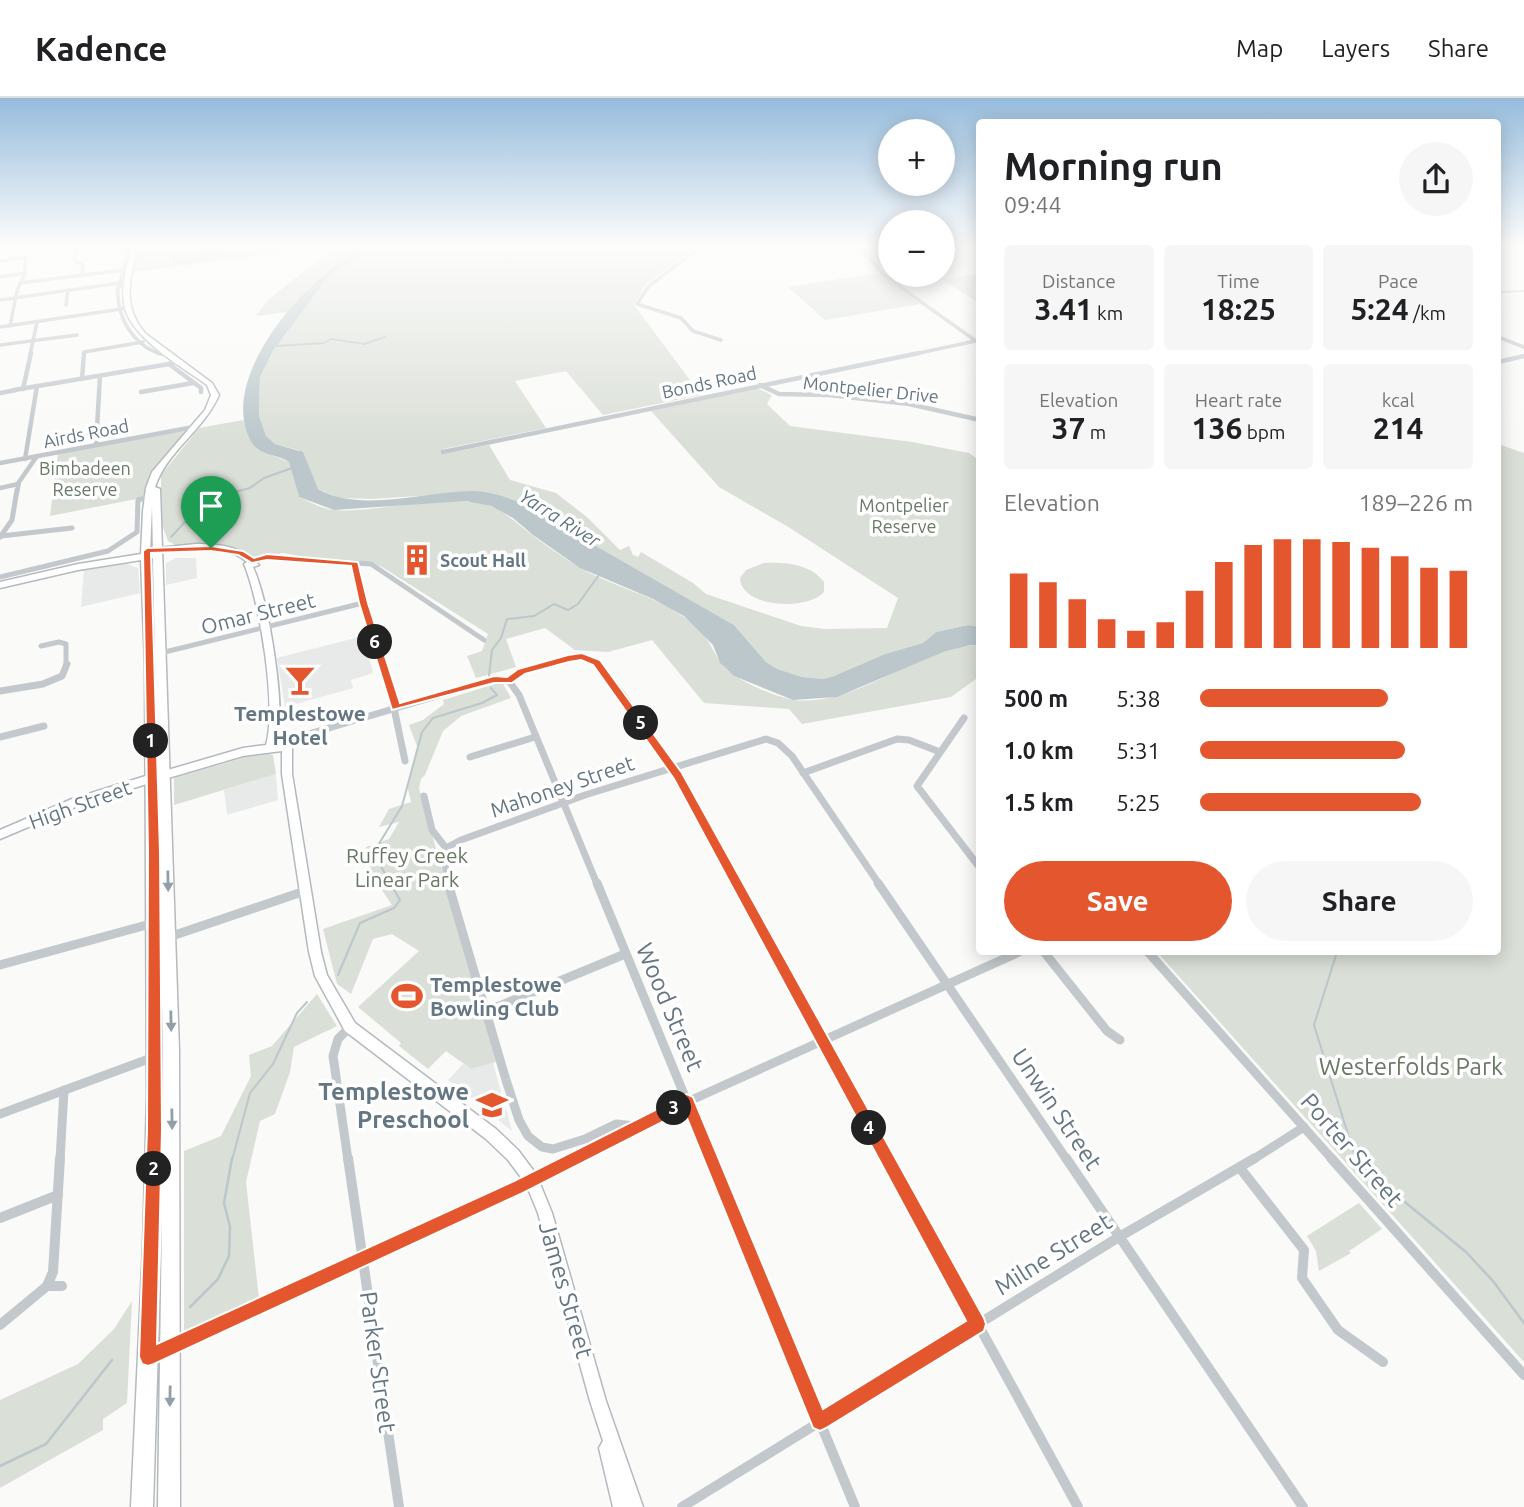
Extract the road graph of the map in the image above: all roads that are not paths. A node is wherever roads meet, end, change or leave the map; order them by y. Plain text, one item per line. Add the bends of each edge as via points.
1 (119, 310) edge
2 (13, 311) edge
3 (114, 311) edge
4 (129, 311) edge
5 (658, 311) edge
6 (935, 311) edge
7 (37, 322) junction
8 (10, 326) junction
9 (0, 327) edge
10 (76, 335) dead end
11 (1501, 338) edge
12 (976, 339) edge
13 (150, 340) junction
14 (721, 340) dead end
15 (976, 340) edge
16 (33, 341) junction
17 (142, 342) junction
18 (0, 345) edge
19 (1524, 347) edge
20 (171, 355) junction
21 (1524, 356) edge
22 (180, 361) junction
23 (1501, 361) edge
24 (169, 364) junction
25 (100, 376) junction
26 (80, 377) junction
27 (193, 383) junction
28 (760, 385) junction
29 (23, 388) junction
30 (37, 388) junction
31 (141, 392) dead end
32 (201, 392) dead end
33 (0, 393) edge
34 (976, 419) edge
35 (193, 428) junction
36 (96, 445) junction
37 (443, 452) dead end
38 (37, 456) junction
39 (25, 459) junction
40 (0, 463) edge
41 (155, 475) junction
42 (18, 484) junction
43 (0, 488) edge
44 (149, 496) junction
45 (72, 527) dead end
46 (157, 534) junction
47 (1, 536) edge
48 (147, 539) junction
49 (177, 548) junction
50 (158, 552) junction
51 (147, 553) junction
52 (116, 558) junction
53 (251, 562) junction
54 (355, 564) junction
55 (148, 573) junction
56 (0, 582) edge
57 (363, 603) junction
58 (264, 627) junction
59 (484, 640) dead end
60 (41, 646) dead end
61 (161, 653) junction
62 (509, 681) junction
63 (0, 691) edge
64 (394, 708) junction
65 (964, 718) dead end
66 (44, 726) dead end
67 (0, 737) edge
68 (535, 737) junction
69 (771, 739) joint
70 (280, 742) junction
71 (940, 752) junction
72 (470, 757) dead end
73 (405, 761) dead end
74 (672, 768) junction
75 (803, 773) junction
76 (165, 775) junction
77 (152, 778) junction
78 (424, 796) dead end
79 (563, 803) junction
80 (0, 835) edge
81 (446, 848) junction
82 (976, 863) edge
83 (305, 891) junction
84 (154, 923) junction
85 (169, 937) junction
86 (625, 954) junction
87 (1012, 955) edge
88 (1046, 955) edge
89 (1151, 955) edge
90 (0, 965) edge
91 (946, 984) junction
92 (487, 1011) junction
93 (350, 1027) junction
94 (821, 1040) junction
95 (1120, 1040) dead end
96 (163, 1054) junction
97 (64, 1090) junction
98 (687, 1102) junction
99 (0, 1114) edge
100 (636, 1126) junction
101 (1304, 1127) junction
102 (1240, 1168) junction
103 (531, 1179) junction
104 (58, 1195) junction
105 (0, 1218) edge
106 (1119, 1237) junction
107 (363, 1257) junction
108 (47, 1286) junction
109 (62, 1286) dead end
110 (977, 1324) junction
111 (0, 1325) edge
112 (171, 1348) junction
113 (148, 1357) junction
114 (1382, 1362) dead end
115 (1524, 1375) edge
116 (598, 1401) junction
117 (820, 1422) junction
118 (142, 1507) edge
119 (169, 1507) edge
120 (399, 1507) edge
121 (622, 1507) edge
122 (634, 1507) edge
123 (682, 1507) edge
124 (855, 1507) edge
125 (1078, 1507) edge
126 (1303, 1507) edge

1 - 17 street via 131,334
2 - 8 street
3 - 7 street
4 - 13 main road
5 - 14 street via 681,318 693,331
6 - 12 street
7 - 8 street
7 - 16 street
8 - 9 street
10 - 16 street
11 - 19 street
13 - 17 street
13 - 20 main road
15 - 28 street, Bonds Road
16 - 18 street
16 - 29 street
17 - 20 street via 158,354
17 - 26 street via 84,351
20 - 22 main road
21 - 23 street
22 - 24 street
22 - 35 main road via 214,389 214,401
24 - 25 street
24 - 27 street
25 - 26 street
25 - 36 street
26 - 30 street
27 - 31 street
27 - 32 street
28 - 34 street, Montpelier Drive via 779,394 909,404
28 - 37 street, Bonds Road
29 - 30 street
29 - 33 street
30 - 39 street
35 - 36 street, Airds Road
35 - 41 main road
36 - 38 street, Airds Road
38 - 39 street, Airds Road
38 - 42 street
39 - 40 street, Airds Road
41 - 44 main road
41 - 46 main road
42 - 43 street
42 - 47 street via 12,520
44 - 48 main road
44 - 56 street via 138,500 138,531 108,551
45 - 47 street
46 - 49 main road
46 - 50 main road
48 - 51 main road
48 - 52 main road
49 - 50 main road
49 - 53 main road via 228,550
50 - 51 main road
50 - 53 main road via 207,553
50 - 61 main road
51 - 52 main road
51 - 55 main road
52 - 55 main road via 136,562
52 - 56 main road
53 - 54 street via 274,558
53 - 58 main road via 259,576
54 - 57 street
54 - 59 street via 371,564
55 - 77 main road
57 - 58 street, Omar Street
57 - 64 street
58 - 61 street, Omar Street
58 - 70 main road
60 - 63 street via 66,644 64,674 50,682
61 - 76 main road
62 - 64 street via 494,679
62 - 68 street, Wood Street
62 - 74 street via 522,671 568,659 593,660
64 - 70 street
64 - 73 street
65 - 71 street
66 - 67 street
68 - 72 street
68 - 79 street, Wood Street
69 - 74 street, Mahoney Street
69 - 75 street, Unwin Street via 783,746
70 - 76 main road, High Street
70 - 83 main road
71 - 75 street via 897,739
71 - 82 street via 918,786
74 - 79 street, Mahoney Street
74 - 94 street
75 - 91 street, Unwin Street
76 - 77 main road, High Street
76 -> 85 main road
77 - 80 main road, High Street via 76,802
77 - 84 main road
78 - 81 street via 432,830
79 - 81 street, Mahoney Street
79 - 86 street, Wood Street
81 - 92 street via 445,871
83 - 85 street
83 - 93 main road via 321,976
84 - 90 street
84 - 96 main road
85 -> 96 main road
86 - 92 street
86 - 98 street, Wood Street
87 - 91 street
88 - 95 street via 1107,1031
89 - 101 street, Porter Street
91 - 94 street
91 - 106 street, Unwin Street
92 - 100 street via 519,1120 533,1141 553,1149 616,1124
93 - 103 main road, James Street via 491,1134
93 - 107 street, Parker Street via 340,1035 333,1056
94 - 98 street
94 - 110 street
96 - 97 street
96 -> 112 main road
96 - 113 main road
97 - 99 street
97 - 104 street
98 - 100 street
98 - 117 street, Wood Street
100 - 103 street
101 - 102 street, Milne Street
101 - 115 street, Porter Street
102 - 106 street, Milne Street
102 - 114 street via 1304,1250 1302,1278 1338,1330
103 - 107 street
103 - 116 main road, James Street via 545,1213
104 - 105 street
104 - 108 street via 53,1272
106 - 110 street, Milne Street
106 - 126 street, Unwin Street
107 - 112 street
107 - 120 street, Parker Street
108 - 109 street
108 - 111 street
110 - 117 street, Milne Street
110 - 125 street
112 - 113 main road
112 -> 119 main road
113 - 118 main road
116 - 121 main road, James Street
116 - 122 main road, James Street
117 - 123 street, Milne Street
117 - 124 street, Wood Street

